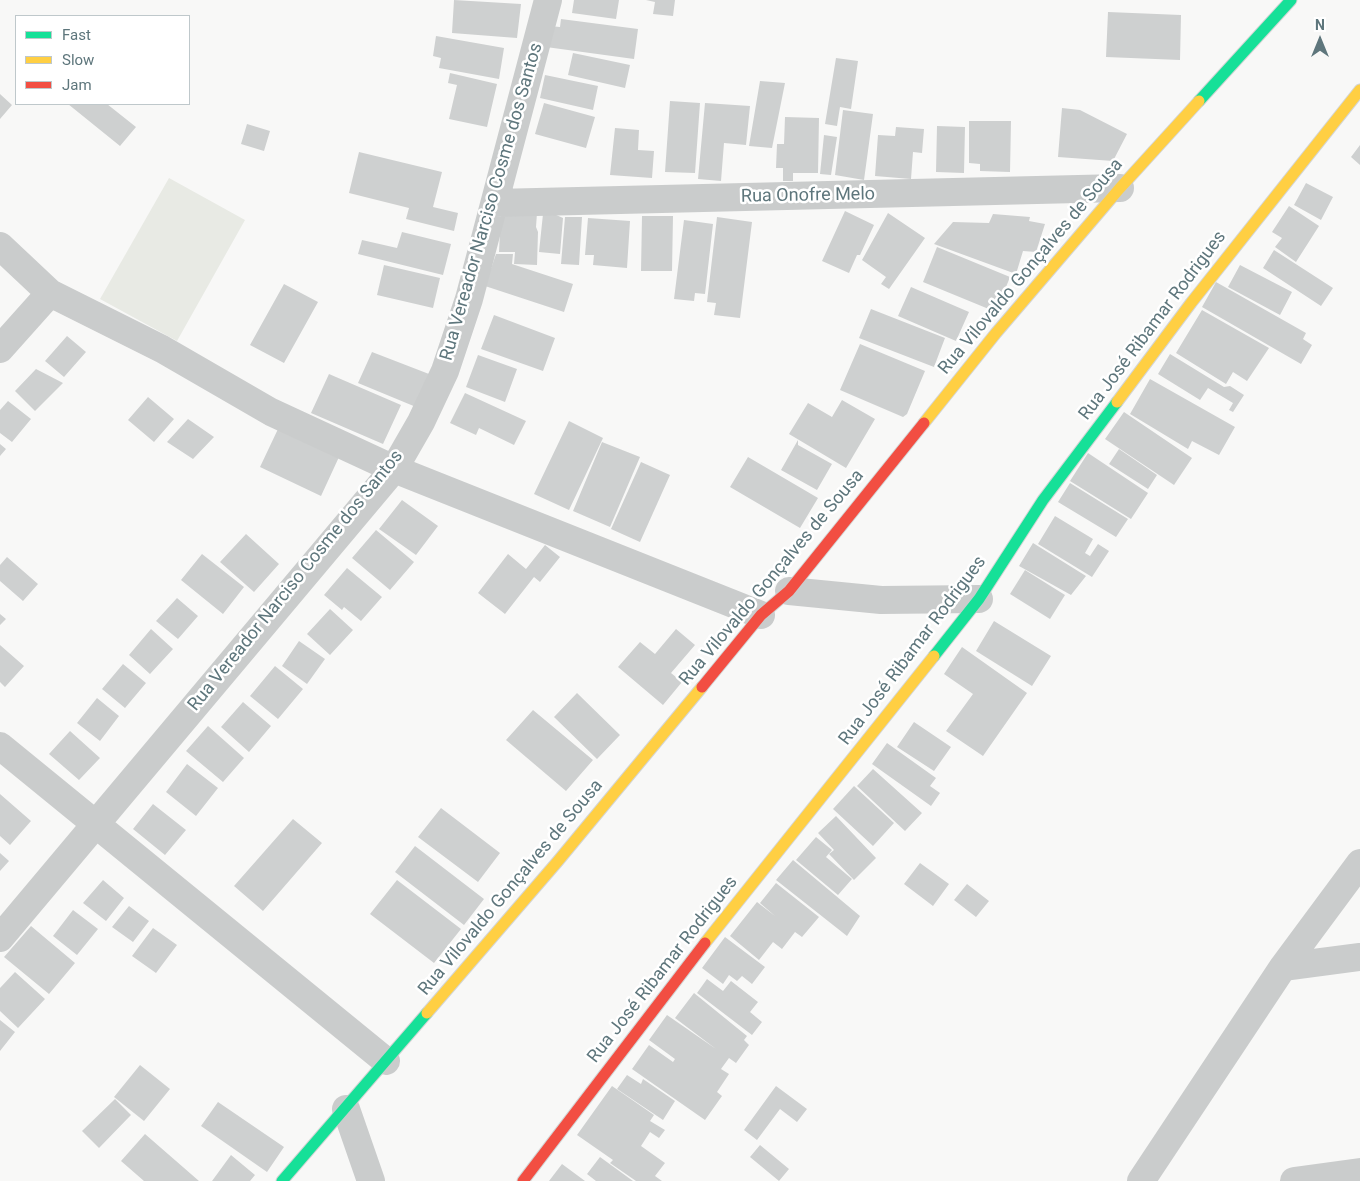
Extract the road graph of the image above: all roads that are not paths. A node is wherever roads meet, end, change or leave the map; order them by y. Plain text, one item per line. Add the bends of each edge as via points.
1 (548, 0) edge
2 (1291, 0) edge
3 (1360, 90) edge
4 (1120, 188) junction
5 (495, 203) junction
6 (0, 246) edge
7 (50, 293) junction
8 (0, 349) edge
9 (394, 469) junction
10 (789, 592) junction
11 (979, 599) junction
12 (762, 615) junction
13 (0, 746) edge
14 (94, 824) junction
15 (1360, 863) edge
16 (0, 938) edge
17 (1360, 957) edge
18 (1283, 967) junction
19 (386, 1061) junction
20 (346, 1109) junction
21 (1360, 1172) edge
22 (282, 1181) edge
23 (372, 1181) edge
24 (523, 1181) edge
25 (1141, 1181) edge
26 (1294, 1181) edge

1 - 5 street, Rua Vereador Narciso Cosme dos Santos
2 - 4 street, Rua Vilovaldo Gonçalves de Sousa
3 - 11 street, Rua José Ribamar Rodrigues via 1191,303 1043,500
4 - 5 street, Rua Onofre Melo
4 - 10 street, Rua Vilovaldo Gonçalves de Sousa via 996,333
5 - 9 street, Rua Vereador Narciso Cosme dos Santos via 445,371
6 - 7 street
7 - 8 street
7 - 9 street via 162,349 271,412
9 - 12 street
9 - 14 street, Rua Vereador Narciso Cosme dos Santos
10 - 11 street via 881,600
10 - 12 street, Rua Vilovaldo Gonçalves de Sousa
11 - 24 street, Rua José Ribamar Rodrigues via 686,966
12 - 19 street, Rua Vilovaldo Gonçalves de Sousa
13 - 14 street
14 - 16 street, Rua Vereador Narciso Cosme dos Santos
14 - 19 street
15 - 18 street
17 - 18 street
18 - 25 street
19 - 20 street, Rua Vilovaldo Gonçalves de Sousa
20 - 22 street, Rua Vilovaldo Gonçalves de Sousa
20 - 23 street
21 - 26 street

